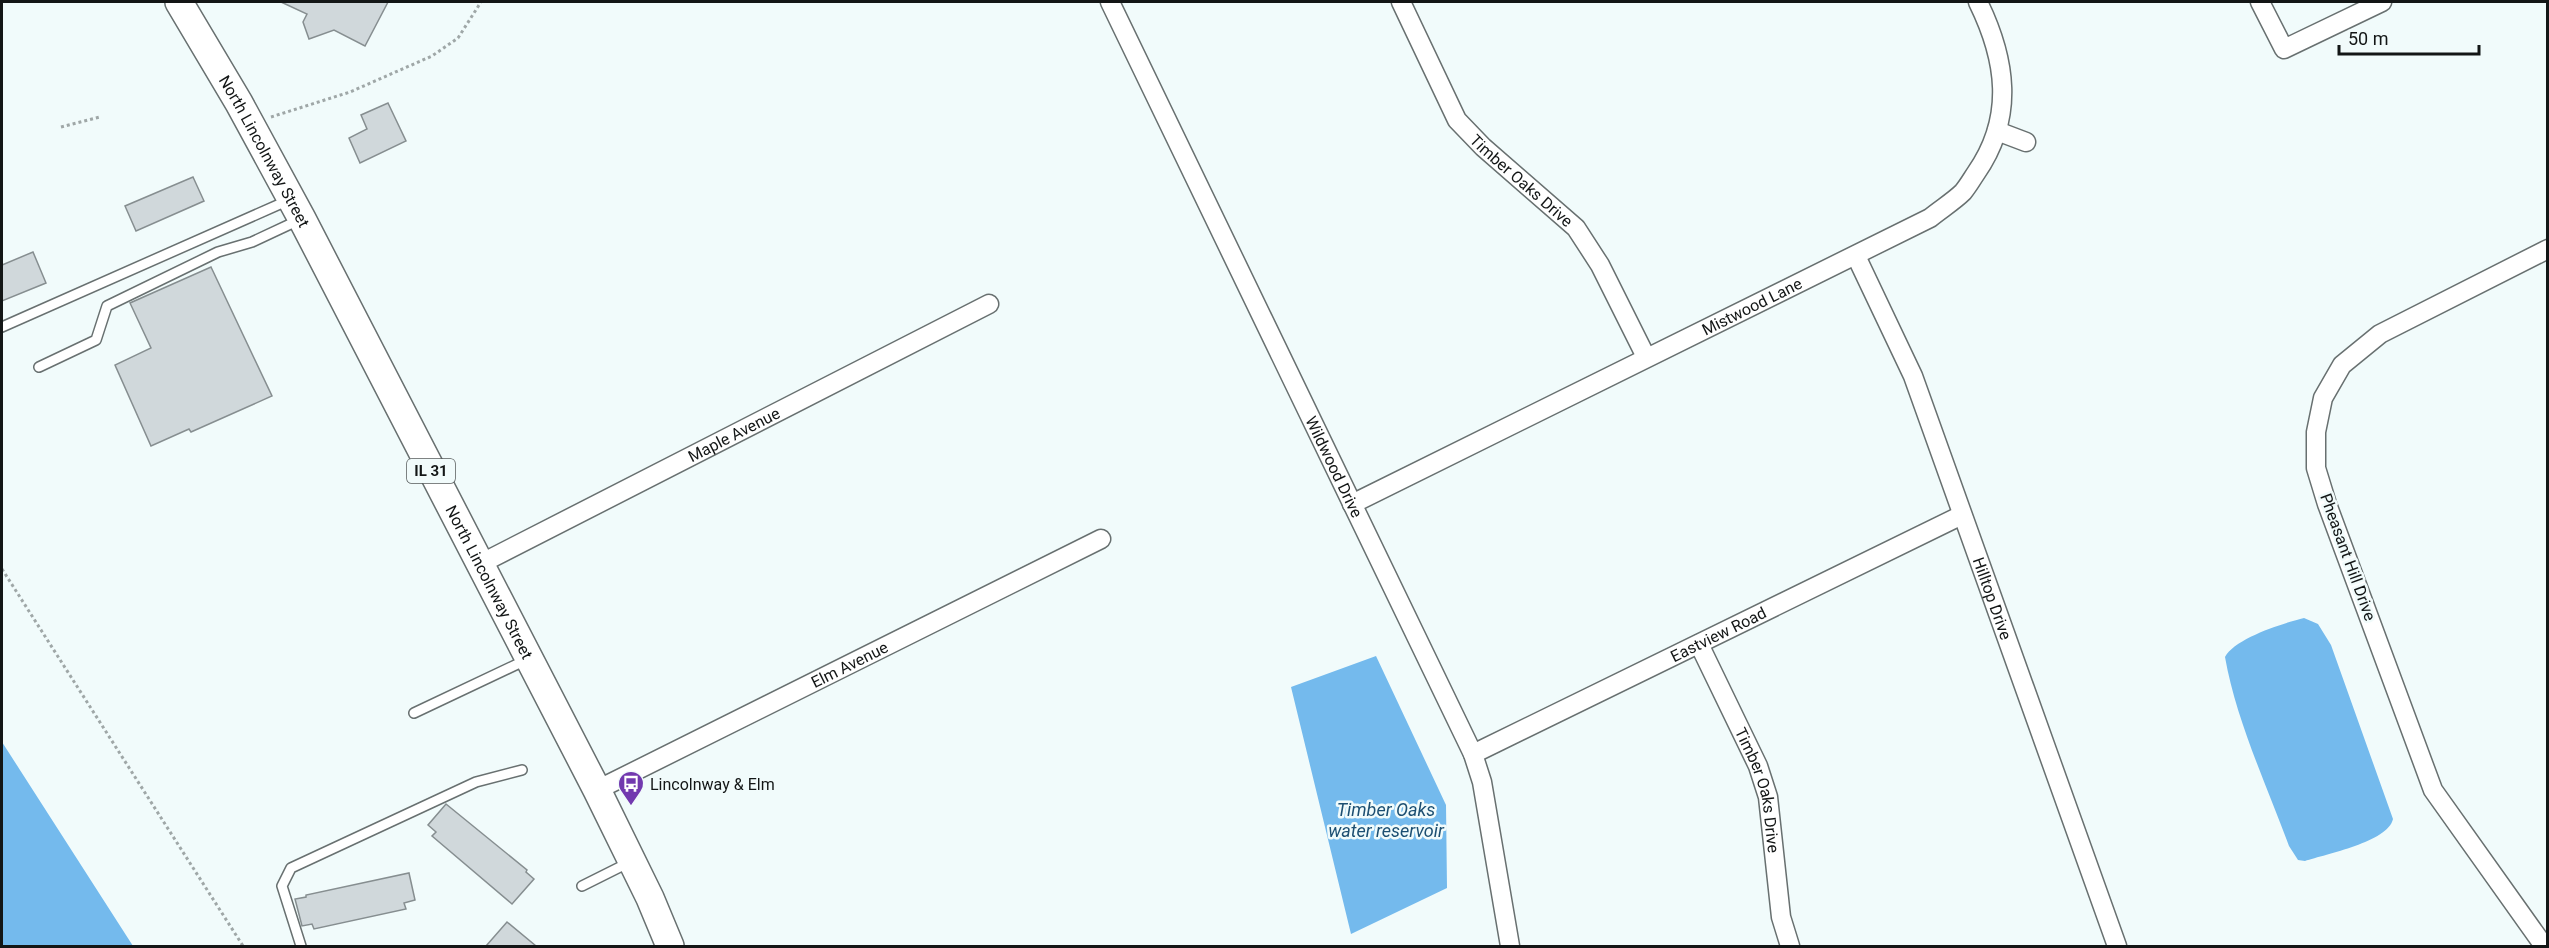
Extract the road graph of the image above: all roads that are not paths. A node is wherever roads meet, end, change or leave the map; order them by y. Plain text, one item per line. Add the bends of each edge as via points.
1 (179, 2) edge
2 (1110, 2) edge
3 (1401, 2) edge
4 (1978, 2) edge
5 (2260, 2) edge
6 (2382, 2) edge
7 (1997, 131) junction
8 (2026, 142) dead end
9 (296, 209) junction
10 (2547, 249) edge
11 (1856, 255) junction
12 (988, 304) dead end
13 (2, 327) edge
14 (1646, 357) junction
15 (39, 367) dead end
16 (1352, 504) junction
17 (1962, 515) junction
18 (1101, 539) dead end
19 (480, 564) junction
20 (1699, 644) junction
21 (528, 658) junction
22 (414, 713) dead end
23 (1473, 754) junction
24 (522, 770) dead end
25 (597, 790) junction
26 (632, 861) junction
27 (582, 886) dead end
28 (300, 946) edge
29 (670, 946) edge
30 (1510, 946) edge
31 (1790, 946) edge
32 (2117, 946) edge
33 (2544, 946) edge

1 - 9 main road, North Lincolnway Street / IL 31
2 - 16 street, Wildwood Drive
3 - 14 street, Timber Oaks Drive via 1457,120 1575,228 1600,265
4 - 7 street, Mistwood Lane via 1998,49 2002,73 2003,101
5 - 6 street via 2284,50
7 - 8 street
7 - 11 street, Mistwood Lane via 1986,159 1963,191 1930,218
9 - 13 lane
9 - 15 lane via 252,242 218,252 107,306 96,340
9 - 19 main road, North Lincolnway Street / IL 31
10 - 33 street, Pheasant Hill Drive via 2380,334 2342,365 2323,398 2316,432 2316,468 2327,504 2433,790
11 - 14 street, Mistwood Lane
11 - 17 street, Hilltop Drive via 1913,376
12 - 19 street, Maple Avenue
14 - 16 street, Mistwood Lane
16 - 23 street, Wildwood Drive
17 - 20 street, Eastview Road
17 - 32 street, Hilltop Drive
18 - 25 street, Elm Avenue
19 - 21 main road, North Lincolnway Street / IL 31
20 - 23 street, Eastview Road
20 - 31 street, Timber Oaks Drive via 1758,766 1768,797 1781,917
21 - 22 lane
21 - 25 main road, North Lincolnway Street / IL 31
23 - 30 street, Wildwood Drive via 1482,782
24 - 28 lane via 476,782 291,868 282,886
25 - 26 main road, North Lincolnway Street / IL 31
26 - 27 lane
26 - 29 main road, North Lincolnway Street / IL 31

